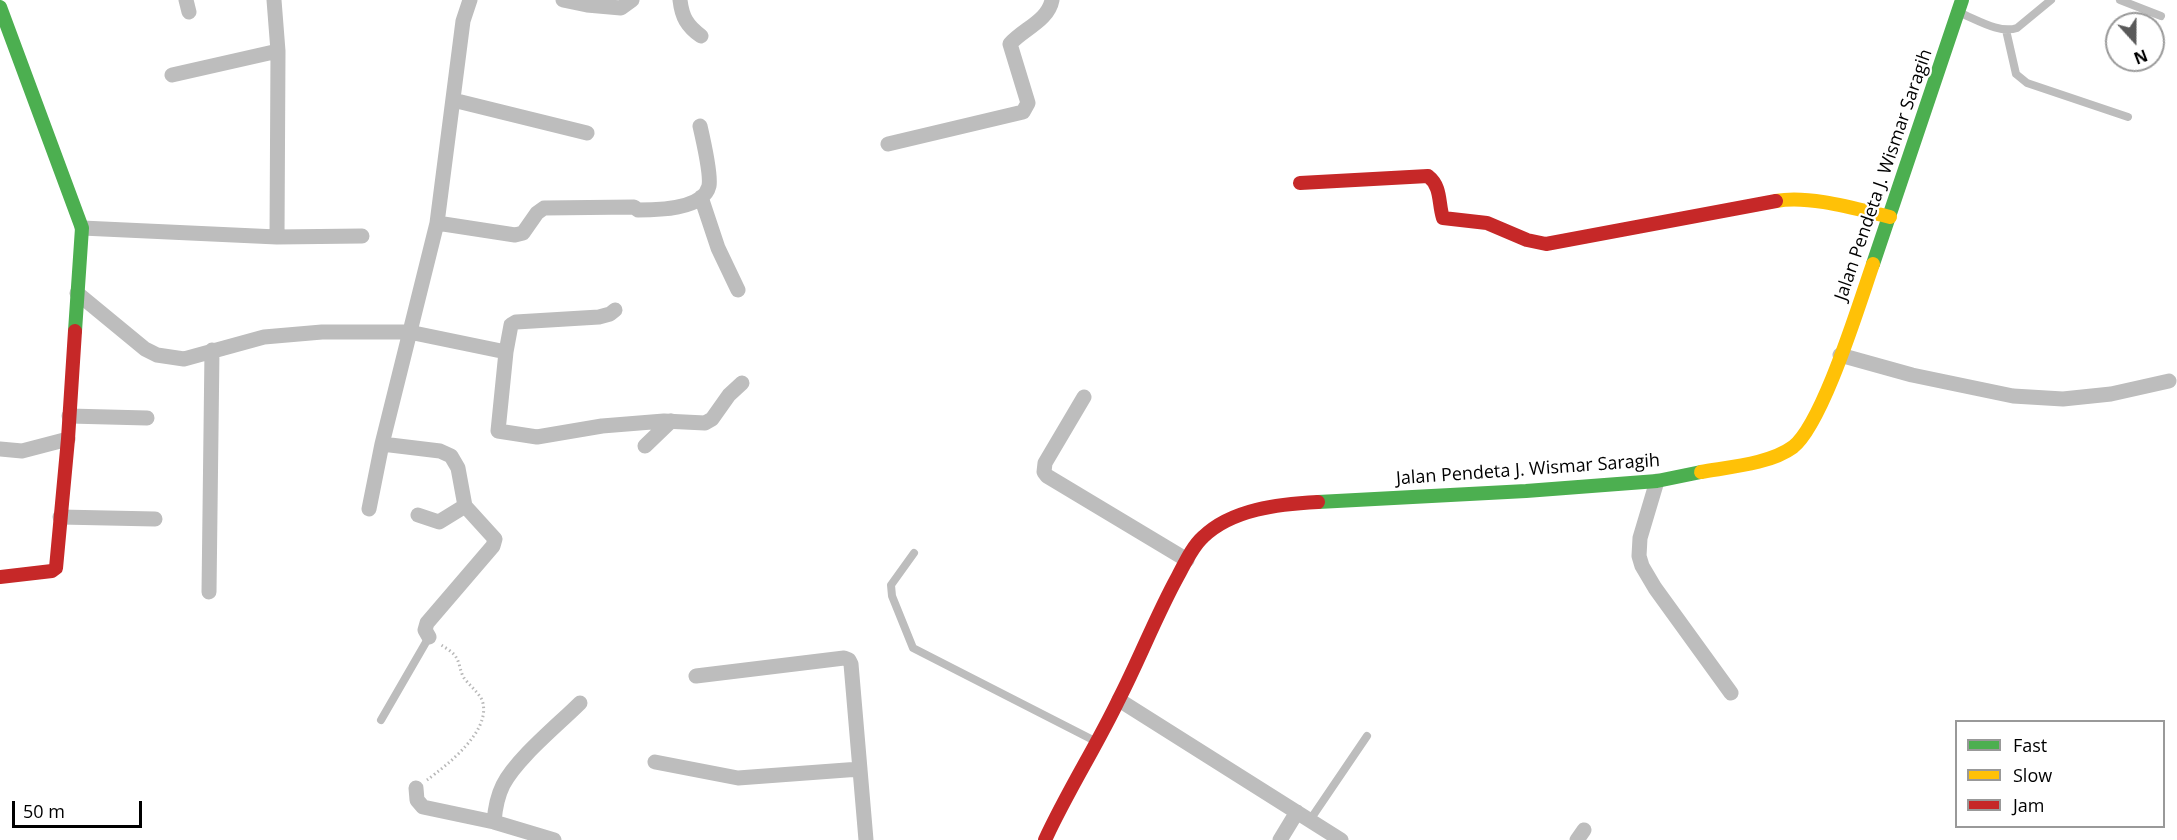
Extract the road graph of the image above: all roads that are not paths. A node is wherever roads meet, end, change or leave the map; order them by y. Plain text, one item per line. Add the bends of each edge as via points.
1 (274, 0) edge
2 (470, 0) edge
3 (563, 0) edge
4 (632, 0) edge
5 (680, 0) edge
6 (1052, 0) edge
7 (2051, 0) edge
8 (2120, 0) edge
9 (1960, 6) edge
10 (0, 7) edge
11 (2150, 12) edge
12 (2007, 30) junction
13 (700, 36) dead end
14 (278, 51) junction
15 (172, 75) dead end
16 (453, 100) junction
17 (2128, 117) dead end
18 (700, 126) dead end
19 (587, 133) dead end
20 (888, 144) dead end
21 (1300, 183) dead end
22 (702, 197) junction
23 (1890, 217) junction
24 (437, 223) junction
25 (82, 228) junction
26 (362, 236) dead end
27 (277, 237) junction
28 (738, 290) dead end
29 (77, 293) junction
30 (615, 310) dead end
31 (409, 332) junction
32 (212, 350) junction
33 (506, 351) junction
34 (1840, 355) junction
35 (2169, 381) dead end
36 (742, 383) dead end
37 (1084, 397) dead end
38 (69, 416) junction
39 (147, 418) dead end
40 (671, 421) junction
41 (68, 440) junction
42 (382, 444) junction
43 (645, 446) dead end
44 (0, 449) edge
45 (1657, 481) junction
46 (465, 506) junction
47 (369, 509) dead end
48 (418, 515) dead end
49 (60, 517) junction
50 (154, 519) dead end
51 (914, 553) dead end
52 (1187, 560) junction
53 (0, 577) edge
54 (208, 592) dead end
55 (429, 637) joint
56 (696, 676) dead end
57 (1731, 693) dead end
58 (1119, 700) junction
59 (580, 703) dead end
60 (381, 720) dead end
61 (1367, 736) dead end
62 (1096, 742) junction
63 (655, 762) dead end
64 (860, 769) junction
65 (416, 788) road end
66 (1304, 816) junction
67 (494, 822) junction
68 (554, 840) edge
69 (866, 840) edge
70 (1045, 840) edge
71 (1280, 840) edge
72 (1341, 840) edge

1 - 14 street
2 - 16 street via 463,21
3 - 4 street via 621,8
5 - 13 street via 683,19
6 - 20 street via 1048,11 1010,44 1028,103 1023,112
7 - 12 lane via 2017,28
8 - 11 lane
9 - 12 lane
9 - 23 street, Jalan Pendeta J. Wismar Saragih
10 - 25 street
12 - 17 lane via 2016,75 2027,83
14 - 15 street
14 - 27 street
16 - 19 street
16 - 24 street
18 - 22 street via 709,186
21 - 23 street via 1428,176 1439,187 1443,218 1476,220 1529,242 1546,244 1788,199
22 - 24 street via 661,211 634,207 544,208 519,234
22 - 28 street via 718,248
23 - 34 street, Jalan Pendeta J. Wismar Saragih
24 - 31 street
25 - 27 street
25 - 29 street
26 - 27 street
29 - 32 street via 151,353 184,359
29 - 38 street
30 - 33 street via 599,317 516,322 510,327
31 - 32 street via 284,335
31 - 33 street
31 - 42 street
32 - 54 street
33 - 40 street via 498,431 537,437 602,426
34 - 35 street via 2013,396 2063,399 2111,394
34 - 45 street, Jalan Pendeta J. Wismar Saragih via 1827,392 1794,446 1773,458
36 - 40 street via 709,422
37 - 52 street via 1045,463 1044,472
38 - 39 street
38 - 41 street
40 - 43 street
41 - 44 street via 22,451
41 - 49 street
42 - 46 street via 440,451 451,456 458,468
42 - 47 street
45 - 52 street, Jalan Pendeta J. Wismar Saragih via 1291,503 1252,510 1226,520 1202,538
45 - 57 street via 1640,538 1642,566
46 - 48 street via 440,522
46 - 55 street via 494,536 495,542 427,623
49 - 50 street
49 - 53 street via 56,568
51 - 62 lane via 891,585 913,648
52 - 58 street, Jalan Pendeta J. Wismar Saragih
55 - 60 lane
56 - 64 street via 849,660
58 - 62 street, Jalan Pendeta J. Wismar Saragih
58 - 66 street
59 - 67 street via 521,761 503,785
61 - 66 lane
62 - 70 street, Jalan Pendeta J. Wismar Saragih
63 - 64 street via 738,778
64 - 69 street
65 - 67 street via 417,800 423,807
66 - 71 street
66 - 72 street
67 - 68 street

